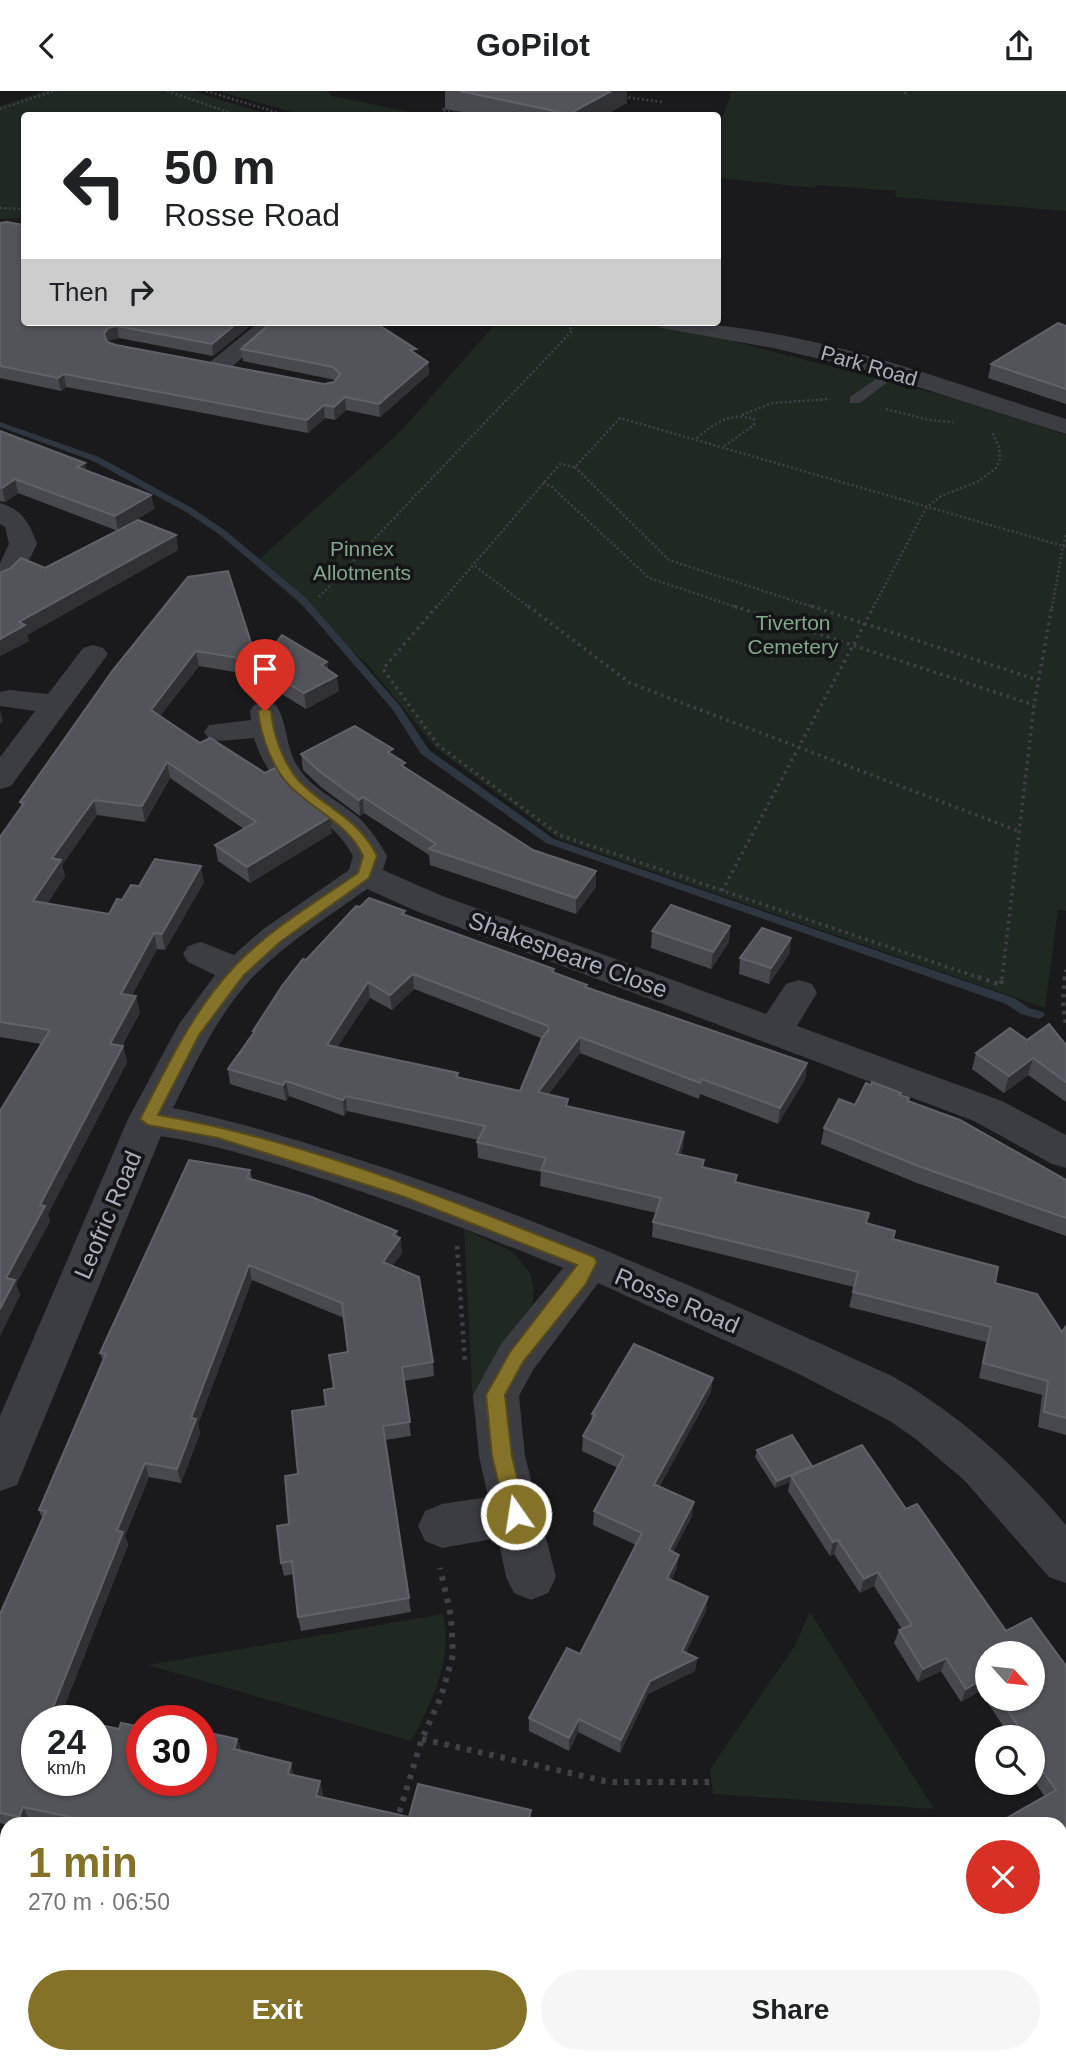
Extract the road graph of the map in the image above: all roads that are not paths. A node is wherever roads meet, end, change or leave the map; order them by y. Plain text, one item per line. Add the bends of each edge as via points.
1 (268, 326) edge
2 (689, 326) edge
3 (194, 362) edge
4 (219, 366) junction
5 (246, 371) edge
6 (892, 372) junction
7 (855, 400) road end
8 (1066, 427) edge
9 (0, 511) edge
10 (0, 579) edge
11 (93, 654) dead end
12 (10, 699) dead end
13 (55, 704) junction
14 (220, 732) dead end
15 (0, 779) edge
16 (364, 875) junction
17 (201, 954) dead end
18 (238, 971) junction
19 (799, 992) dead end
20 (774, 1032) junction
21 (148, 1119) junction
22 (1066, 1153) edge
23 (588, 1262) junction
24 (0, 1470) edge
25 (516, 1514) junction
26 (442, 1526) road end
27 (1066, 1562) edge
28 (531, 1577) dead end

1 - 4 street
2 - 6 street, Park Road via 773,341
3 - 4 street
4 - 5 street
6 - 7 lane
6 - 8 street, Park Road
9 - 10 street via 17,524 23,544 13,566
11 - 13 street
12 - 13 street
13 - 15 street
14 - 16 street via 265,720 285,772 296,786 338,815 364,843 370,856
16 - 18 street, Leofric Road via 275,938
16 - 20 street, Shakespeare Close
17 - 18 street
18 - 21 street, Leofric Road via 192,1033
19 - 20 street
20 - 22 street, Shakespeare Close via 988,1111
21 - 23 street, Rosse Road via 207,1129 408,1191
21 - 24 street, Leofric Road
23 - 25 street via 517,1357 496,1395 499,1437
23 - 27 street, Rosse Road via 822,1364 915,1411 986,1470
25 - 26 street
25 - 28 street

